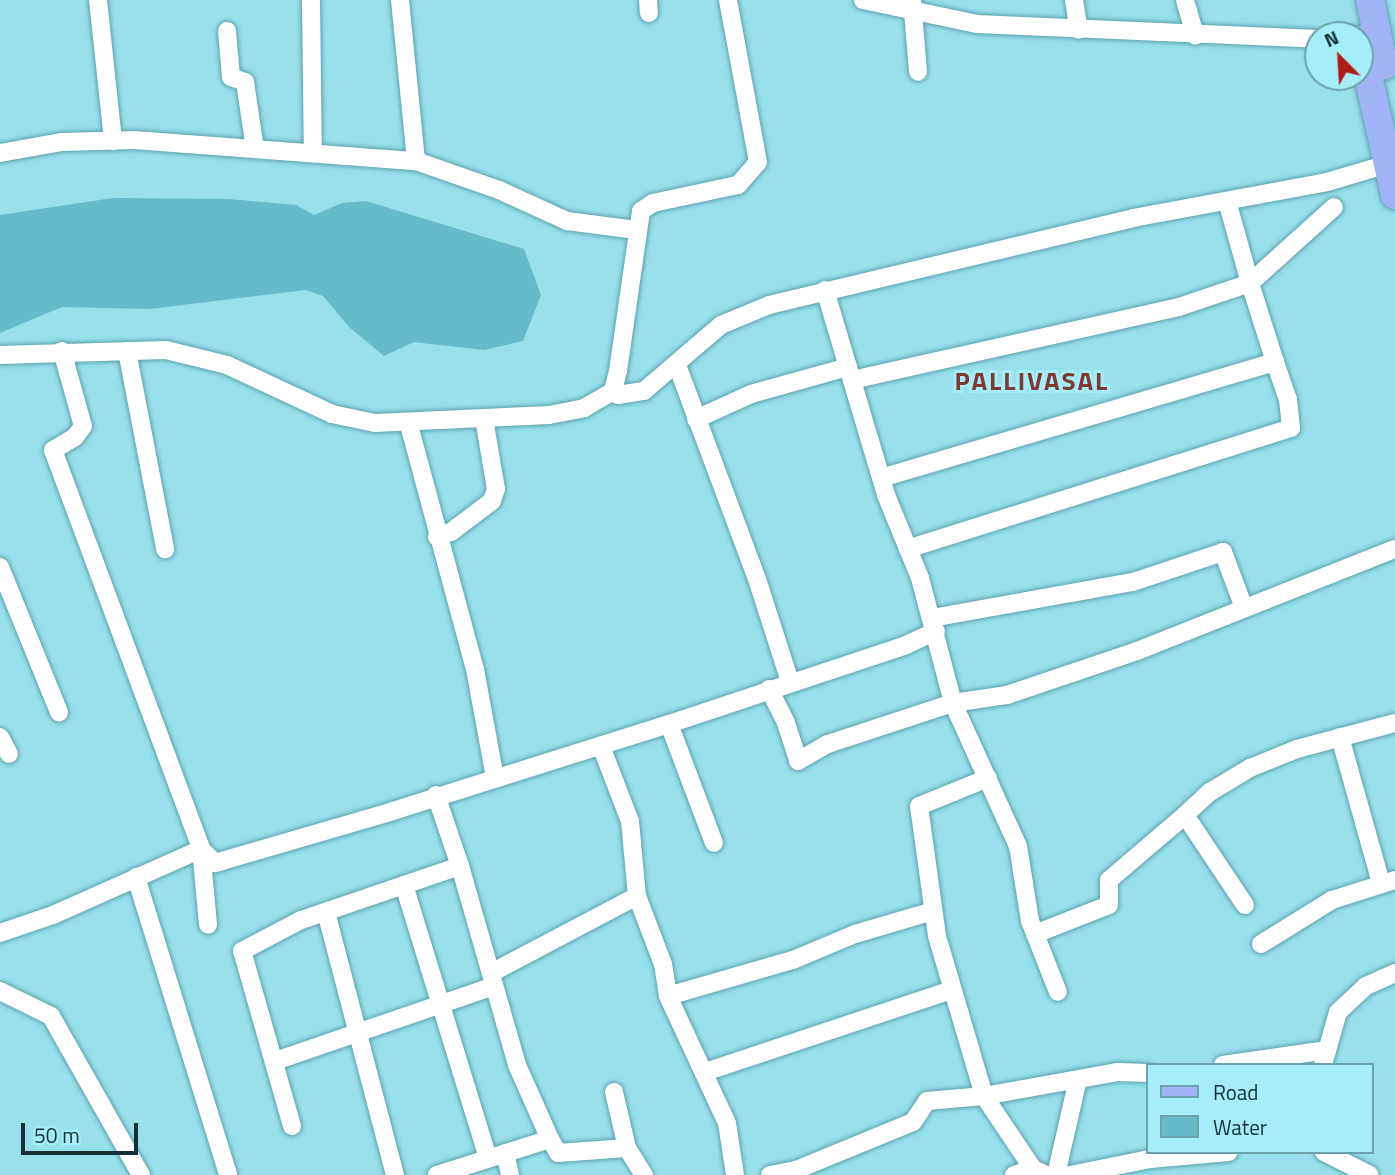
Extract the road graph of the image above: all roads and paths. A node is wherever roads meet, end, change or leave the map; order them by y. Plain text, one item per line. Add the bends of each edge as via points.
1 (98, 0) edge
2 (311, 0) edge
3 (400, 0) edge
4 (728, 0) edge
5 (863, 0) edge
6 (1074, 0) edge
7 (1185, 0) edge
8 (1352, 0) edge
9 (1370, 0) edge
10 (914, 6) edge
11 (1356, 21) edge
12 (1079, 30) junction
13 (227, 32) dead end
14 (1195, 36) junction
15 (1304, 39) edge
16 (918, 72) dead end
17 (1372, 91) edge
18 (1395, 113) edge
19 (113, 141) junction
20 (255, 149) junction
21 (0, 153) edge
22 (313, 153) junction
23 (416, 161) junction
24 (1388, 164) junction
25 (1395, 195) edge
26 (1227, 201) junction
27 (1334, 206) dead end
28 (636, 230) junction
29 (1250, 283) junction
30 (825, 290) junction
31 (127, 351) junction
32 (62, 352) junction
33 (0, 355) edge
34 (1275, 362) junction
35 (677, 365) junction
36 (850, 374) junction
37 (612, 391) junction
38 (484, 419) junction
39 (696, 419) junction
40 (409, 425) junction
41 (881, 478) junction
42 (437, 537) junction
43 (165, 549) dead end
44 (908, 549) junction
45 (1395, 549) edge
46 (0, 567) edge
47 (1244, 608) junction
48 (934, 625) junction
49 (790, 682) junction
50 (769, 689) junction
51 (953, 703) junction
52 (59, 712) dead end
53 (1395, 723) edge
54 (669, 724) junction
55 (0, 737) edge
56 (1340, 737) junction
57 (601, 746) junction
58 (9, 754) dead end
59 (495, 778) junction
60 (988, 778) junction
61 (436, 794) junction
62 (1185, 815) junction
63 (714, 844) dead end
64 (201, 849) junction
65 (460, 866) junction
66 (136, 877) junction
67 (1388, 881) edge
68 (404, 885) junction
69 (637, 896) junction
70 (1245, 905) dead end
71 (933, 911) junction
72 (326, 912) junction
73 (208, 925) dead end
74 (0, 933) edge
75 (1035, 934) junction
76 (1261, 944) dead end
77 (1395, 973) edge
78 (493, 979) junction
79 (951, 989) junction
80 (0, 991) edge
81 (1058, 992) dead end
82 (668, 996) junction
83 (438, 1003) junction
84 (359, 1032) junction
85 (1325, 1057) edge
86 (275, 1061) junction
87 (1248, 1063) edge
88 (705, 1072) junction
89 (1146, 1073) edge
90 (1078, 1079) junction
91 (614, 1092) dead end
92 (984, 1096) junction
93 (292, 1126) dead end
94 (550, 1139) junction
95 (626, 1148) junction
96 (1206, 1154) edge
97 (1328, 1154) edge
98 (496, 1156) junction
99 (813, 1169) edge
100 (1040, 1172) edge
101 (141, 1175) edge
102 (229, 1175) edge
103 (395, 1175) edge
104 (437, 1175) edge
105 (510, 1175) edge
106 (643, 1175) edge
107 (734, 1175) edge
108 (771, 1175) edge
109 (1014, 1175) edge
110 (1056, 1175) edge
111 (1070, 1175) edge
112 (1370, 1175) edge

1 - 19 street
2 - 22 street
3 - 23 street
4 - 28 street via 758,162 738,185 653,203 641,211
5 - 10 street
6 - 12 street
7 - 14 street
8 - 11 main road
9 - 18 main road
10 - 12 street via 977,24
10 - 16 street
12 - 14 street
13 - 20 street via 231,77 245,82
14 - 15 street
17 - 24 main road
19 - 20 street
19 - 21 street via 61,142
20 - 22 street
22 - 23 street
23 - 28 street via 499,190 567,222
24 - 25 main road
24 - 26 street via 1327,182 1273,188
26 - 29 street
26 - 30 street
27 - 29 street
28 - 37 street via 625,341
29 - 34 street
29 - 36 street via 1179,307
30 - 35 street via 721,324
30 - 36 street
31 - 32 street
31 - 40 street via 166,350 227,365 332,414
31 - 43 street
32 - 33 street
32 - 64 street via 83,426 75,438 53,450
34 - 41 street
34 - 44 street via 1288,399 1291,428
35 - 37 street via 644,391 618,395
35 - 39 street
36 - 39 street via 751,394
36 - 41 street
37 - 38 street via 584,408
38 - 40 street
38 - 42 street via 496,489 492,501 463,525
39 - 49 street via 757,579
40 - 42 street
41 - 44 street
42 - 59 street via 475,669
44 - 48 street
45 - 47 street
46 - 52 street
47 - 48 street via 1223,552 1133,582
47 - 51 street via 1007,695
48 - 49 street via 906,645
48 - 51 street
49 - 50 street
50 - 51 street via 798,761 828,744
50 - 54 street
51 - 60 street
53 - 56 street
54 - 57 street
54 - 63 street
55 - 58 street
56 - 62 street via 1250,768 1210,792
56 - 67 street
57 - 59 street
57 - 69 street via 630,821
59 - 61 street
60 - 71 street via 919,806
60 - 75 street via 1018,846
61 - 64 street via 215,863
61 - 65 street
62 - 70 street
62 - 75 street via 1109,880 1109,905
64 - 66 street
64 - 73 street
65 - 68 street
65 - 78 street
66 - 74 street via 54,915
66 - 102 street
67 - 76 street via 1332,901
68 - 72 street
68 - 83 street
69 - 78 street
69 - 82 street via 663,964
71 - 79 street
71 - 82 street via 855,934 793,960
72 - 84 street
72 - 86 street via 242,951
75 - 81 street
77 - 85 street via 1366,986 1338,1012
78 - 83 street
78 - 94 street via 517,1065
79 - 88 street
79 - 92 street
80 - 101 street via 51,1016
82 - 88 street
83 - 84 street
83 - 98 street
84 - 86 street
84 - 103 street
85 - 87 street
86 - 93 street
88 - 107 street via 727,1123
89 - 90 street
90 - 92 street
90 - 110 street
91 - 95 street
92 - 99 street via 927,1101 913,1122
92 - 100 street
94 - 95 street via 558,1153
94 - 98 street
95 - 106 street
96 - 111 street via 1150,1159
97 - 112 street
98 - 104 street
98 - 105 street
99 - 108 street
100 - 109 street

